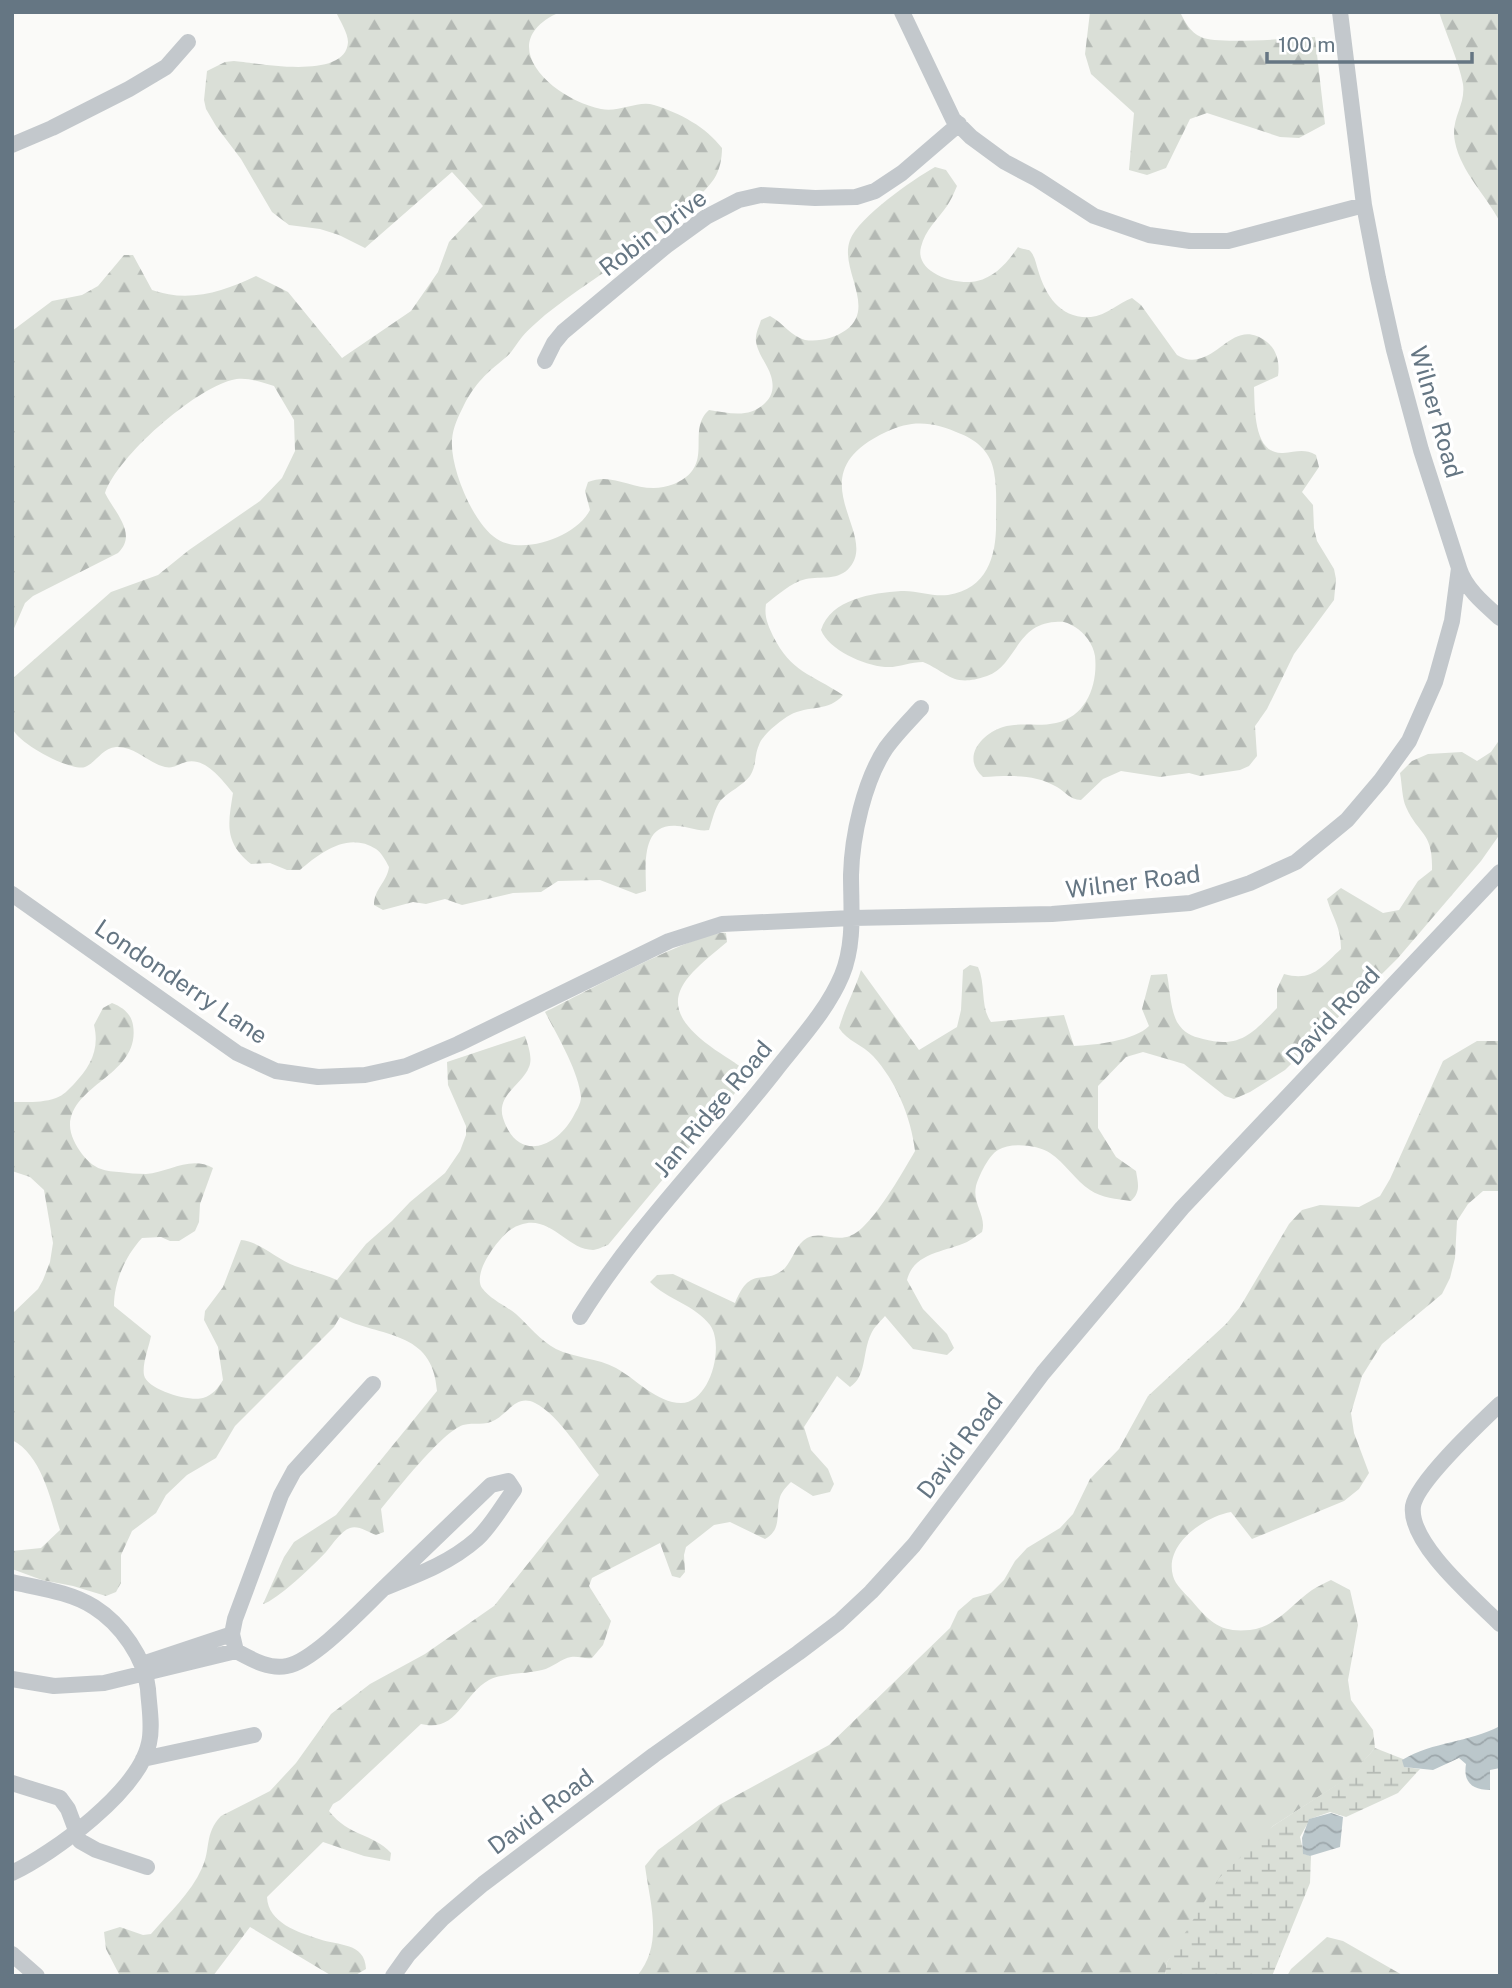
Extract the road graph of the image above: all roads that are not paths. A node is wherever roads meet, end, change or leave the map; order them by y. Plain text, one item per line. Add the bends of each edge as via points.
1 (902, 12) edge
2 (1340, 12) edge
3 (188, 41) dead end
4 (959, 124) junction
5 (12, 145) edge
6 (1364, 205) junction
7 (545, 361) dead end
8 (1459, 568) junction
9 (1500, 618) edge
10 (921, 708) dead end
11 (1500, 872) edge
12 (12, 894) edge
13 (852, 918) junction
14 (531, 1008) joint
15 (580, 1317) dead end
16 (373, 1384) dead end
17 (1500, 1404) edge
18 (12, 1582) edge
19 (384, 1588) junction
20 (1500, 1624) edge
21 (232, 1634) junction
22 (236, 1651) junction
23 (144, 1669) junction
24 (12, 1679) edge
25 (254, 1735) dead end
26 (143, 1759) junction
27 (12, 1783) edge
28 (75, 1832) junction
29 (147, 1867) dead end
30 (12, 1873) edge
31 (12, 1954) edge
32 (37, 1976) edge
33 (393, 1976) edge

1 - 4 street
2 - 6 street, Wilner Road
3 - 5 street via 166,66 129,89
4 - 6 street via 1005,162 1094,216 1149,235 1228,241
4 - 7 street, Robin Drive via 875,191 856,197 761,195 739,200 706,217 563,332
6 - 8 street, Wilner Road via 1394,350
8 - 9 street via 1482,603
8 - 13 street, Wilner Road via 1452,621 1435,682 1409,741 1347,820 1296,862 1190,903 1052,914
10 - 13 street, Jan Ridge Road via 885,750 868,787 851,872
11 - 33 street, David Road via 1182,1208 1043,1373 914,1545 871,1592 798,1653 483,1884 442,1919
12 - 14 street, Londonderry Lane via 237,1053 276,1071 318,1077 365,1075 405,1066
13 - 14 street, Wilner Road via 722,924 669,941
13 - 15 street, Jan Ridge Road via 843,973 830,1001 667,1200
16 - 21 street via 294,1471 253,1565
17 - 20 street via 1461,1442 1413,1505 1414,1525 1430,1553
18 - 23 street via 92,1605 126,1638
19 - 19 street via 491,1485 508,1481 514,1490 479,1537 435,1567
19 - 22 street via 301,1661 286,1667 259,1663
21 - 22 street
21 - 23 street
22 - 23 street
23 - 24 street via 104,1683 54,1686
23 - 26 street via 150,1716
25 - 26 street
26 - 28 street via 128,1783
27 - 28 street via 60,1798
28 - 29 street via 80,1841 96,1850
28 - 30 street
31 - 32 street

